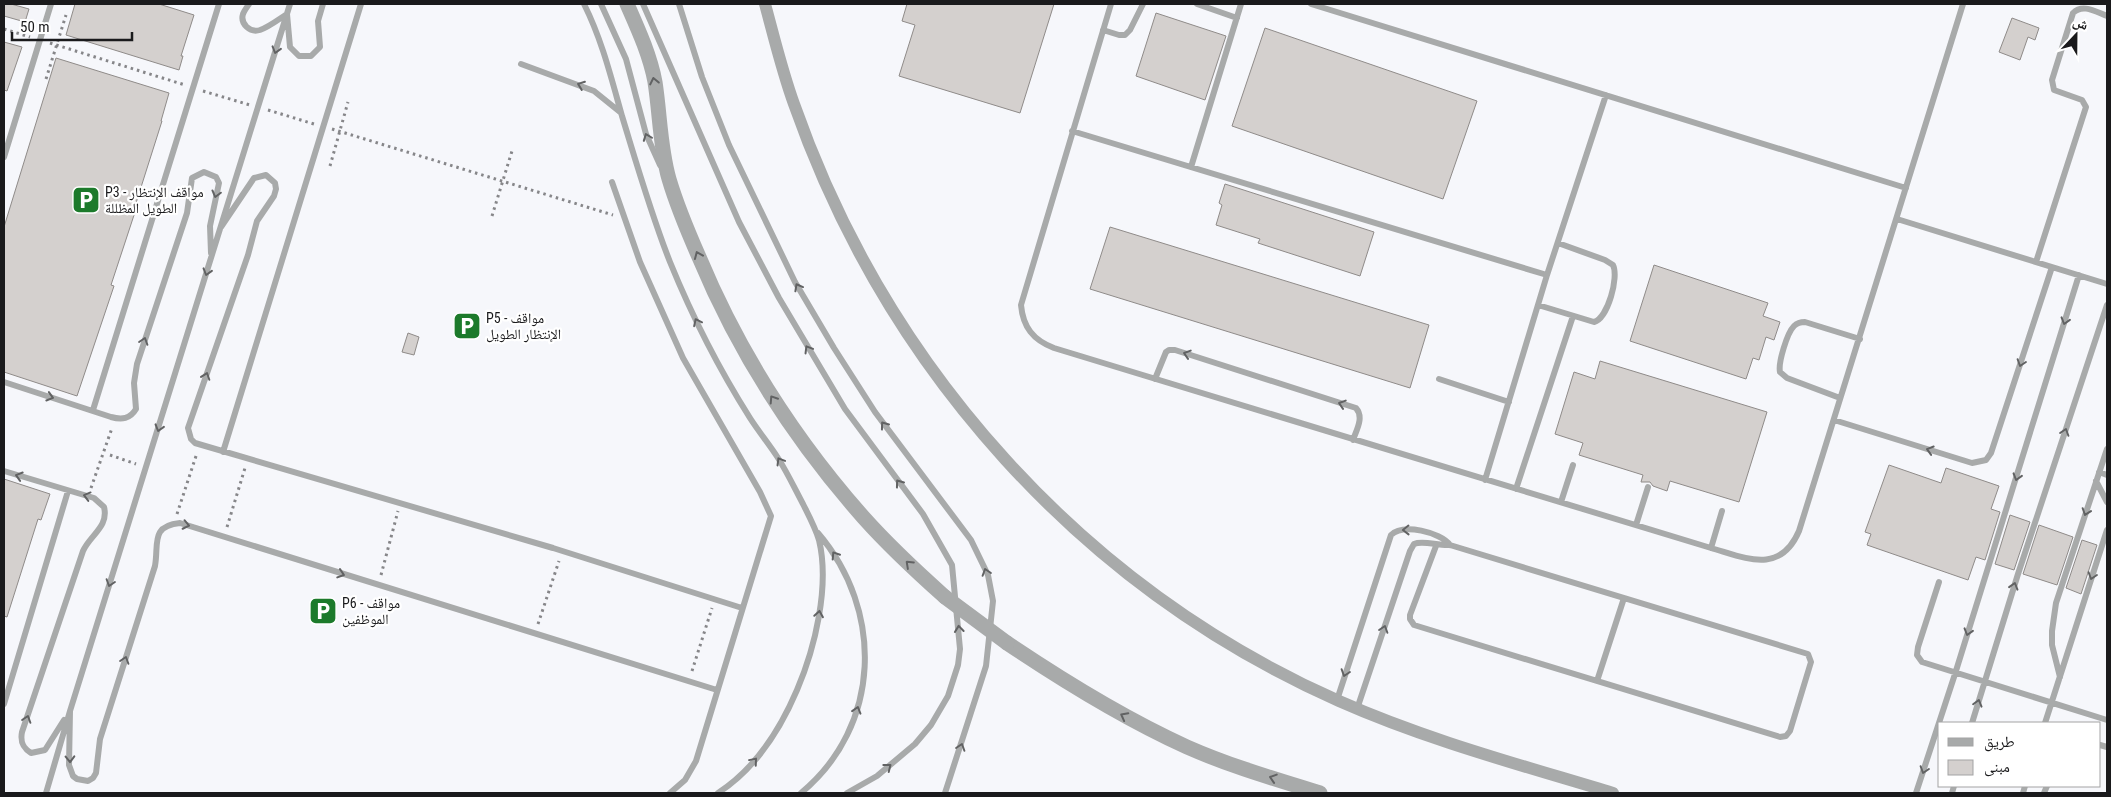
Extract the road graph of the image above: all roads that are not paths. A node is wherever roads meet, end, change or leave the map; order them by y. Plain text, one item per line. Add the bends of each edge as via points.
1 (51, 4) edge
2 (220, 4) edge
3 (249, 4) edge
4 (290, 4) edge
5 (323, 4) edge
6 (361, 4) edge
7 (584, 4) edge
8 (602, 4) edge
9 (627, 4) edge
10 (643, 4) edge
11 (679, 4) edge
12 (765, 4) edge
13 (1111, 4) edge
14 (1143, 4) edge
15 (1197, 4) edge
16 (1241, 4) edge
17 (1312, 4) edge
18 (1963, 4) edge
19 (288, 14) junction
20 (2107, 16) edge
21 (1237, 18) junction
22 (1103, 30) junction
23 (520, 64) dead end
24 (1606, 95) junction
25 (621, 113) junction
26 (1072, 131) junction
27 (4, 158) edge
28 (1191, 167) junction
29 (669, 181) junction
30 (612, 182) dead end
31 (1906, 188) junction
32 (1897, 219) junction
33 (221, 226) junction
34 (1558, 243) junction
35 (212, 255) junction
36 (2036, 262) junction
37 (2052, 267) junction
38 (1547, 275) junction
39 (2079, 275) junction
40 (2107, 284) edge
41 (1538, 305) junction
42 (2107, 305) edge
43 (1573, 316) junction
44 (1860, 338) junction
45 (1155, 379) junction
46 (1439, 379) dead end
47 (4, 382) edge
48 (1840, 398) junction
49 (1509, 402) junction
50 (93, 410) junction
51 (1834, 420) junction
52 (1353, 440) junction
53 (2107, 449) edge
54 (222, 452) junction
55 (1573, 465) dead end
56 (4, 471) edge
57 (2099, 472) junction
58 (2107, 475) edge
59 (1485, 480) junction
60 (2096, 481) junction
61 (1648, 487) dead end
62 (1516, 489) junction
63 (68, 491) junction
64 (1561, 502) junction
65 (2107, 502) edge
66 (1722, 511) dead end
67 (1636, 525) junction
68 (816, 530) junction
69 (2107, 530) edge
70 (1450, 545) junction
71 (1436, 546) junction
72 (1711, 548) junction
73 (1939, 582) dead end
74 (1624, 598) junction
75 (742, 608) junction
76 (1955, 674) junction
77 (2060, 677) junction
78 (1597, 681) junction
79 (1984, 683) junction
80 (717, 690) junction
81 (1337, 700) junction
82 (2051, 703) junction
83 (4, 704) edge
84 (1357, 709) junction
85 (70, 710) junction
86 (2107, 720) edge
87 (1939, 722) edge
88 (1972, 722) edge
89 (2045, 722) edge
90 (1938, 726) edge
91 (46, 793) edge
92 (670, 793) edge
93 (718, 793) edge
94 (801, 793) edge
95 (847, 793) edge
96 (945, 793) edge
97 (1320, 793) edge
98 (1613, 793) edge
99 (1916, 793) edge

1 - 27 lane
2 - 50 lane
3 - 19 lane via 243,19 247,28 252,30 262,30
4 - 19 lane
5 - 19 lane via 318,21 320,47 311,56 299,56 290,48
6 - 54 lane
7 - 25 lane via 605,54
29 -> 8 lane via 646,134 626,59
29 -> 9 street via 655,80
95 -> 10 lane via 877,776 915,744 948,696 960,649 952,565 923,514 845,409 779,298 739,222
96 -> 11 lane via 986,666 993,601 988,575 971,540 875,412 795,282 722,128
12 - 81 street via 793,103 847,230 891,311 972,423 1059,514 1135,579 1216,636
13 - 22 lane
14 - 22 lane via 1125,34
15 - 21 lane
16 - 21 lane
17 - 24 lane
18 - 31 lane
19 -> 33 lane
20 - 36 lane via 2084,8 2073,13 2052,80 2054,90 2082,100 2086,108
21 - 28 lane
22 - 26 lane
25 -> 23 lane via 594,90
24 - 31 lane
24 - 34 lane
68 -> 25 lane via 779,459 719,366 689,304 659,234
26 - 28 lane
26 - 45 lane via 1021,305 1026,328 1043,344
28 - 38 lane
97 -> 29 street, bridge via 1230,764 1116,712 1007,644 945,597 904,559 828,476 764,385 711,286
30 - 75 lane via 640,262 683,358 771,516
31 - 32 lane
32 - 36 lane
32 - 44 lane
33 - 35 lane
54 -> 33 lane via 191,439 188,428 257,221 276,190 271,178 254,178
34 - 38 lane
34 - 43 lane via 1605,260 1615,269 1615,279 1602,318 1594,322
50 -> 35 lane via 125,418 136,409 134,383 137,364 187,213 192,178 204,172 216,177 219,183 210,226
35 -> 85 lane
36 - 37 lane
37 - 39 lane
37 -> 51 lane via 1986,460 1972,463
38 - 41 lane
39 - 40 lane
39 -> 76 lane
41 - 43 lane
41 - 49 lane
79 -> 42 lane
43 - 62 lane
44 - 48 lane
44 - 48 lane via 1805,322 1800,322 1790,333 1780,372 1787,378
45 - 52 lane
52 -> 45 lane via 1360,418 1356,408 1175,350 1166,352
46 - 49 lane
47 -> 50 lane
48 - 51 lane
49 - 59 lane
51 - 72 lane via 1799,531 1791,546 1777,557 1760,561
52 - 59 lane
53 - 57 lane
54 - 75 lane via 401,502
55 - 64 lane
63 -> 56 lane
57 - 58 lane
57 - 60 lane
59 - 62 lane
60 - 65 lane
60 -> 77 lane via 2053,617 2052,645
61 - 67 lane
62 - 64 lane
63 - 83 lane
85 -> 63 lane via 45,750 36,754 23,747 22,732 83,552 105,521 100,502
64 - 67 lane
66 - 72 lane
67 - 72 lane
93 -> 68 lane via 740,777 762,752 785,715 806,666 817,627 822,590 821,552
94 -> 68 lane via 823,772 847,735 858,707 865,671 864,627 854,592 842,565
69 -> 77 lane
70 - 71 lane
70 - 74 lane
70 -> 81 lane via 1442,538 1410,529 1397,530 1391,535
71 - 78 lane via 1410,615 1414,625
84 -> 71 lane via 1411,547 1418,542
73 - 76 lane via 1917,655 1926,664
74 - 78 lane
74 - 78 lane via 1808,654 1811,662 1802,696 1788,734 1780,737
75 - 80 lane
76 - 79 lane
76 -> 87 lane
77 - 82 lane
79 - 82 lane
88 -> 79 lane
85 -> 80 lane via 70,771 77,779 88,781 96,773 100,739 155,566 157,538 160,531 173,524 188,524
80 - 92 lane via 691,772
81 - 84 street
82 - 86 lane
82 - 89 lane
84 - 98 street via 1426,736
85 - 91 lane
90 -> 99 lane

